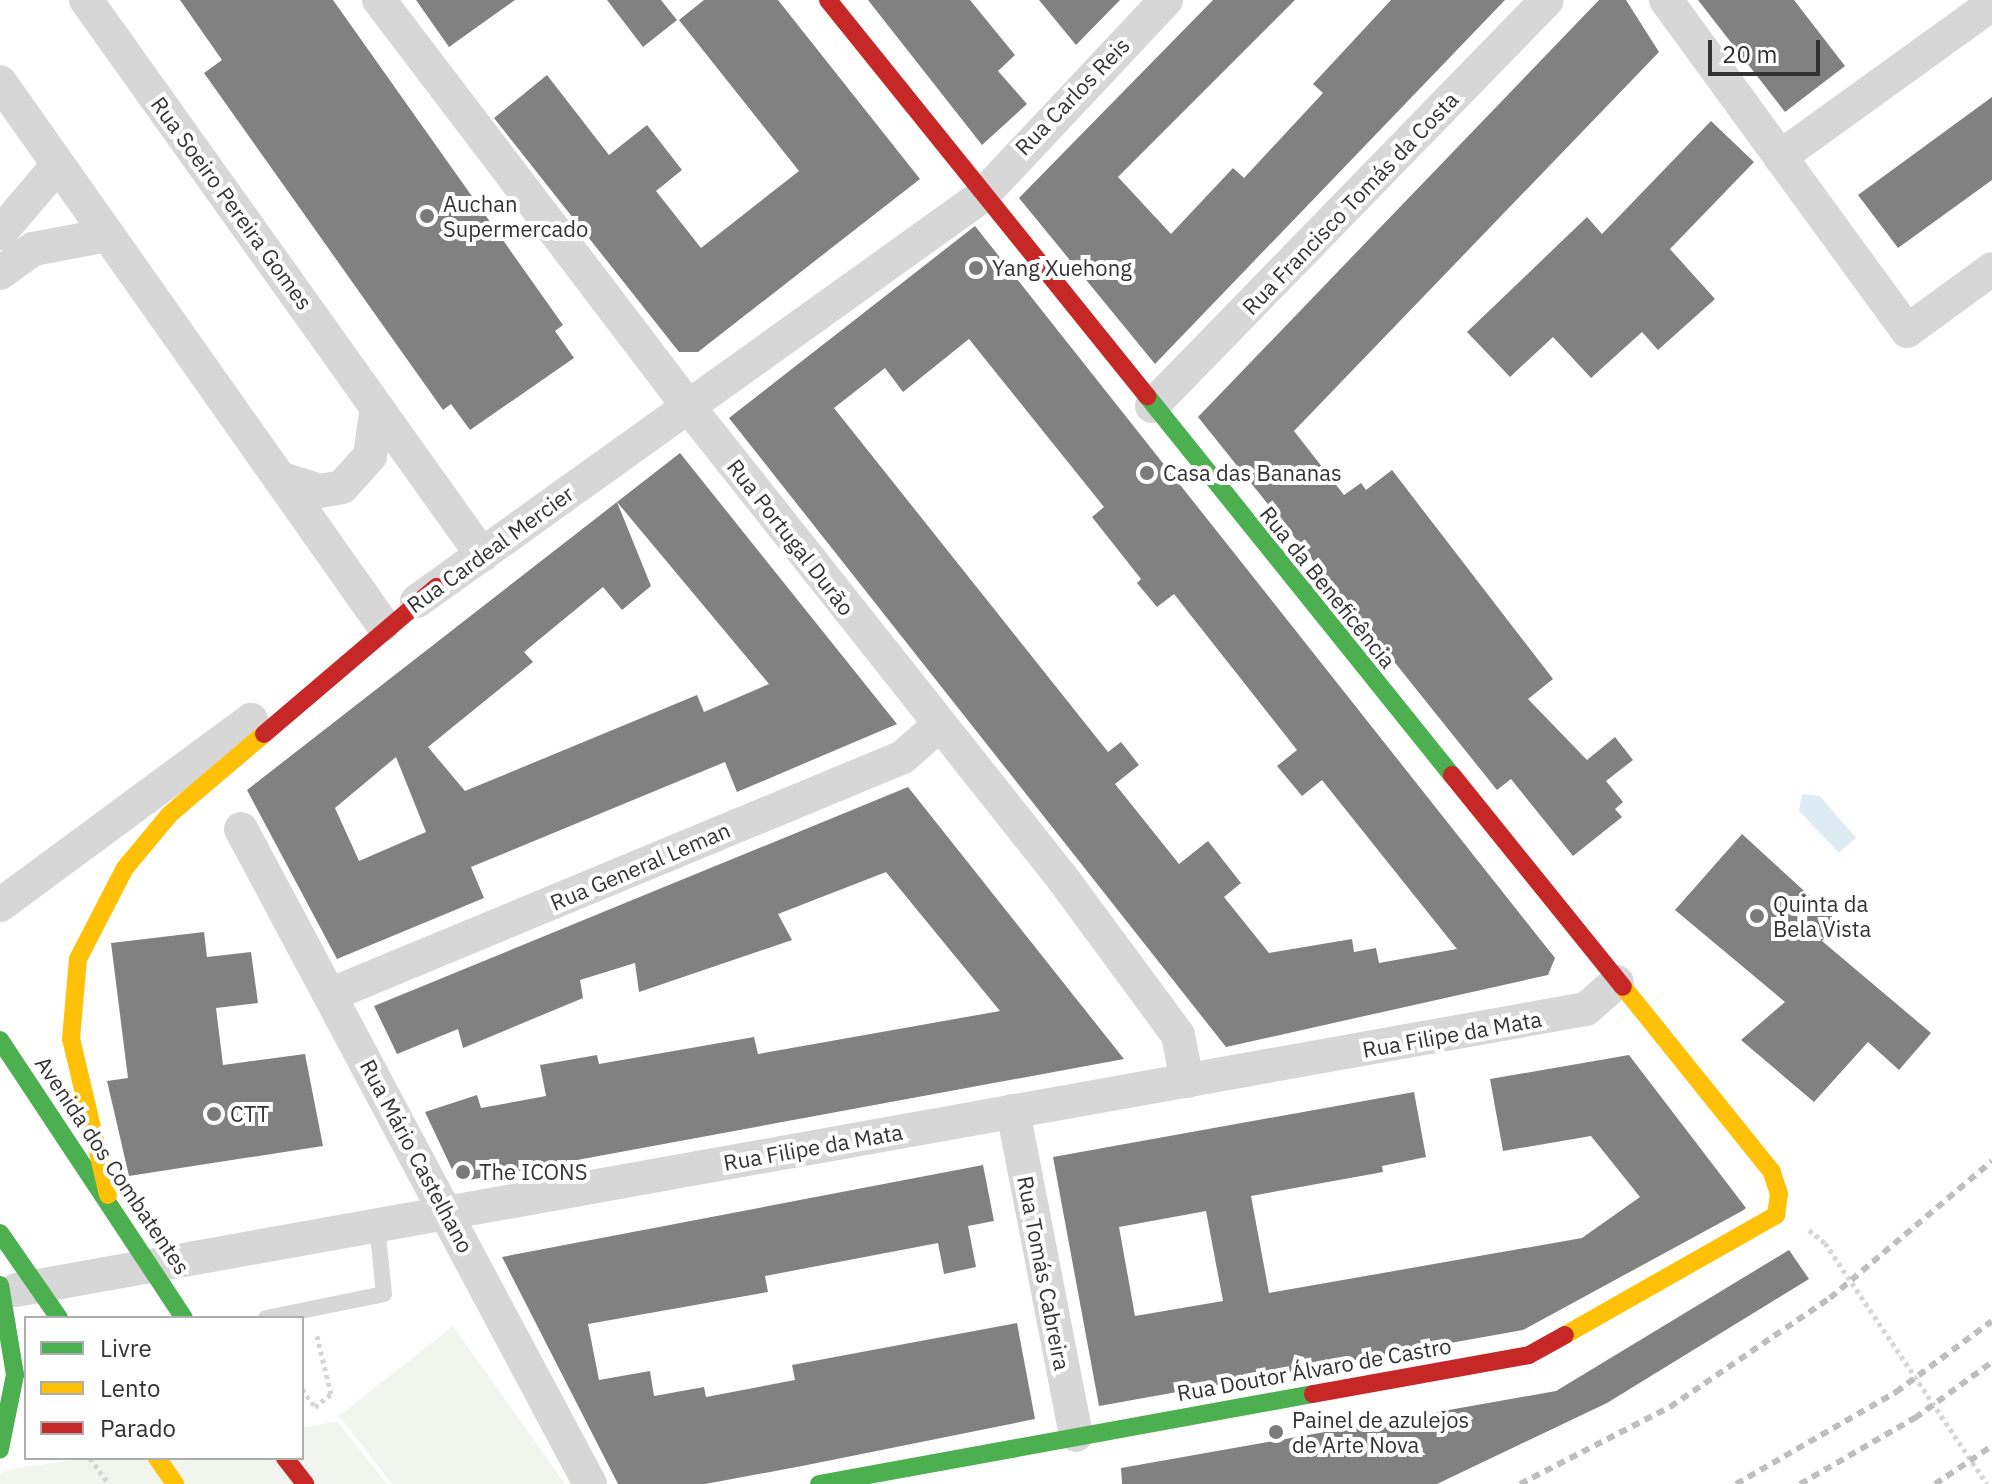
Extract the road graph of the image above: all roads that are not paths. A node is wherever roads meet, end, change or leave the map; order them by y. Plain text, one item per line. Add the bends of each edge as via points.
1 (86, 0) edge
2 (379, 0) edge
3 (828, 0) edge
4 (1166, 0) edge
5 (1547, 0) edge
6 (1666, 0) edge
7 (1992, 4) edge
8 (0, 82) edge
9 (1780, 157) junction
10 (58, 165) junction
11 (982, 196) junction
12 (0, 233) edge
13 (108, 235) junction
14 (1992, 269) edge
15 (0, 273) edge
16 (688, 406) junction
17 (1152, 406) junction
18 (377, 407) junction
19 (279, 478) junction
20 (482, 555) junction
21 (437, 587) junction
22 (383, 625) junction
23 (939, 725) junction
24 (241, 829) dead end
25 (0, 905) edge
26 (1617, 982) junction
27 (332, 994) junction
28 (0, 1040) edge
29 (1187, 1081) junction
30 (1013, 1111) junction
31 (108, 1195) junction
32 (1779, 1207) joint
33 (446, 1213) junction
34 (377, 1225) junction
35 (0, 1233) edge
36 (0, 1285) edge
37 (0, 1293) edge
38 (58, 1316) edge
39 (183, 1316) edge
40 (277, 1316) edge
41 (24, 1363) edge
42 (0, 1369) edge
43 (1076, 1435) junction
44 (0, 1449) edge
45 (158, 1460) edge
46 (287, 1460) edge
47 (175, 1484) edge
48 (305, 1484) edge
49 (590, 1484) edge
50 (819, 1484) edge

1 - 18 street, Rua Soeiro Pereira Gomes
2 - 16 street, Rua Portugal Durão
3 - 11 street, Rua da Beneficência
4 - 11 street, Rua Carlos Reis
5 - 17 street, Rua Francisco Tomás da Costa
6 - 9 street
7 - 9 street
8 - 10 street
9 - 14 street via 1907,331
10 - 12 street
10 - 13 street
11 - 16 street, Rua Cardeal Mercier
11 - 17 street, Rua da Beneficência
13 - 15 street via 33,249
13 - 19 street
16 - 20 street, Rua Cardeal Mercier
16 - 23 street, Rua Portugal Durão
17 - 26 street, Rua da Beneficência
18 - 19 street via 370,456 342,487 320,491
18 - 20 street, Rua Soeiro Pereira Gomes
19 - 22 street
20 - 21 street, Rua Cardeal Mercier
21 - 22 street, Rua Cardeal Mercier
21 - 31 street via 170,814 111,889 76,973 75,1077
22 - 25 street, Rua Cardeal Mercier
23 - 27 street, Rua General Leman via 903,757
23 - 29 street, Rua Portugal Durão via 1178,1035
24 - 27 street, Rua Mário Castelhano
26 - 29 street, Rua Filipe da Mata via 1586,1009
26 - 32 street, Rua da Beneficência via 1772,1172
27 - 33 street, Rua Mário Castelhano
28 - 31 street, Avenida dos Combatentes
29 - 30 street, Rua Filipe da Mata
30 - 33 street, Rua Filipe da Mata
30 - 43 street, Rua Tomás Cabreira
31 - 39 street, Avenida dos Combatentes
32 - 43 street, Rua Doutor Álvaro de Castro via 1754,1233 1529,1355
33 - 34 street, Rua Filipe da Mata
33 - 49 street, Rua Mário Castelhano
34 - 37 street, Rua Filipe da Mata
34 - 40 lane via 384,1294
35 - 38 street
36 - 44 street via 15,1375
41 - 42 lane
43 - 50 street, Rua Doutor Álvaro de Castro
45 - 47 street
46 - 48 street

